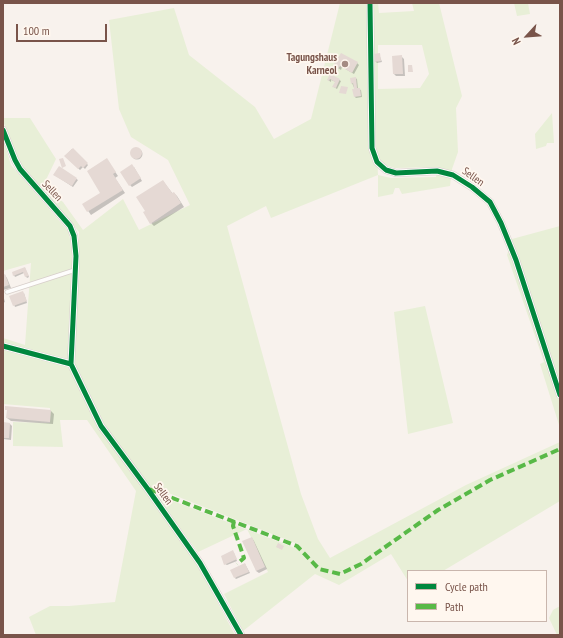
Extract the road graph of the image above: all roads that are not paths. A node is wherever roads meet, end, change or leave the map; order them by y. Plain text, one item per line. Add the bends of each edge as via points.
1 (370, 3) edge
2 (3, 130) edge
3 (75, 270) junction
4 (7, 292) dead end
5 (3, 346) edge
6 (71, 364) junction
7 (560, 395) edge
8 (241, 635) edge

1 - 7 street, Sellen via 372,148 377,162 386,170 396,173 437,171 453,175 490,202 516,260
2 - 3 street, Sellen via 20,169 72,229
3 - 4 lane
3 - 6 street, Sellen
5 - 6 street
6 - 8 street, Sellen via 101,426 200,562

